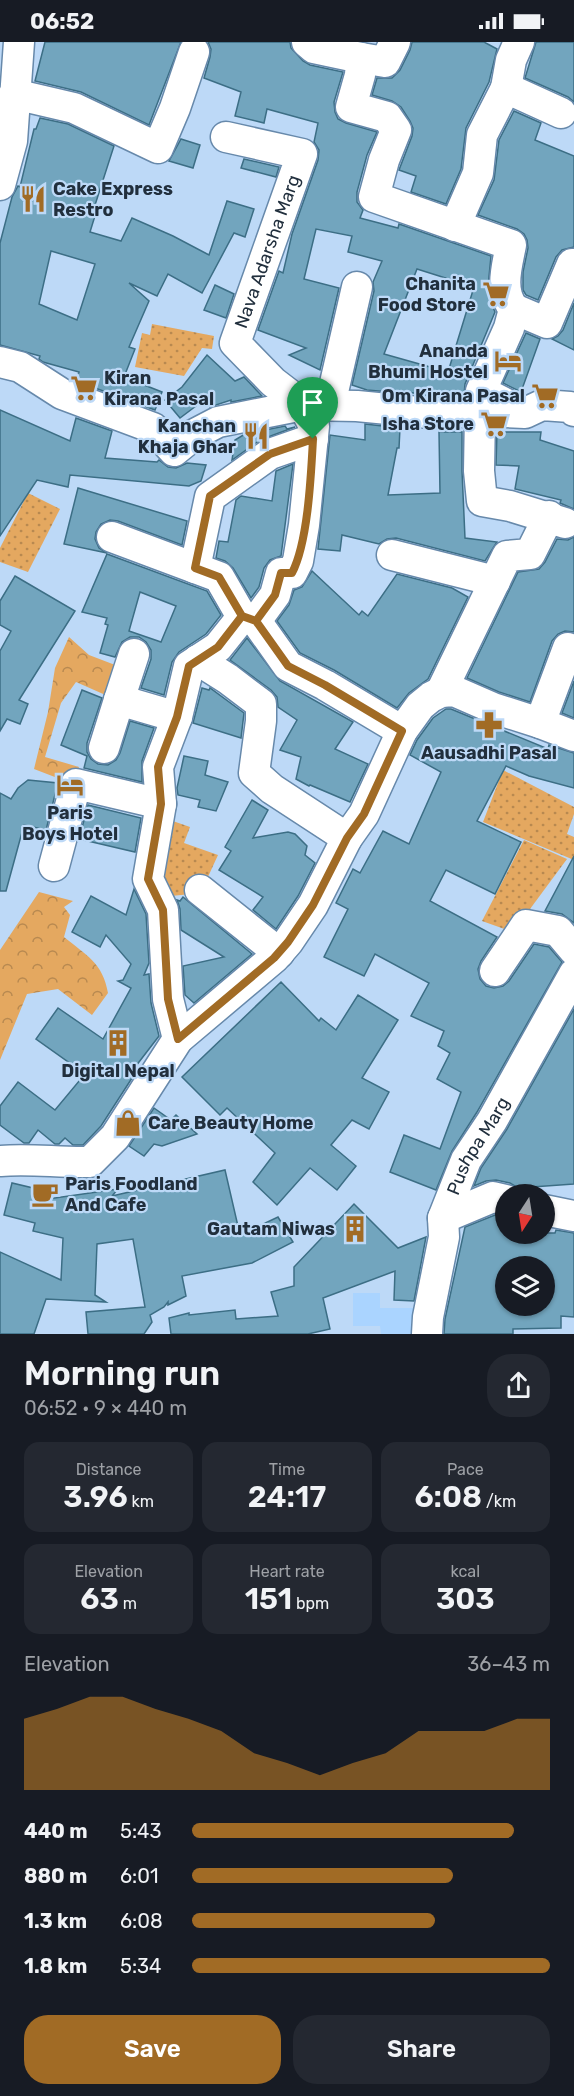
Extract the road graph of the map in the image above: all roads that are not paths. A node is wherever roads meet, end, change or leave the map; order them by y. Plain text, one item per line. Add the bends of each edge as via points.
1 (19, 42) edge
2 (307, 42) edge
3 (395, 42) edge
4 (519, 42) edge
5 (194, 52) dead end
6 (361, 58) junction
7 (506, 88) junction
8 (14, 94) junction
9 (561, 113) dead end
10 (226, 137) dead end
11 (0, 185) edge
12 (455, 226) junction
13 (572, 264) dead end
14 (357, 286) dead end
15 (514, 309) junction
16 (0, 362) edge
17 (316, 405) junction
18 (574, 411) edge
19 (480, 412) junction
20 (525, 413) junction
21 (313, 439) junction
22 (112, 537) dead end
23 (392, 555) dead end
24 (195, 568) junction
25 (495, 581) junction
26 (249, 619) junction
27 (568, 648) dead end
28 (134, 654) dead end
29 (198, 660) junction
30 (441, 692) junction
31 (119, 700) junction
32 (177, 717) junction
33 (540, 723) junction
34 (402, 731) junction
35 (574, 736) edge
36 (104, 748) dead end
37 (161, 804) junction
38 (347, 838) junction
39 (54, 866) dead end
40 (200, 890) dead end
41 (574, 950) edge
42 (279, 953) junction
43 (495, 971) dead end
44 (574, 974) edge
45 (178, 1039) junction
46 (0, 1161) edge
47 (495, 1197) edge
48 (555, 1212) edge
49 (574, 1216) edge
50 (443, 1218) junction
51 (427, 1334) edge

1 - 8 street
2 - 6 street via 314,48
3 - 6 street via 385,62
4 - 7 street
5 - 8 street via 158,148 74,108
6 - 12 street via 351,107 387,117 396,130 374,197
7 - 9 street
7 - 12 street via 482,135 478,173
8 - 11 street via 12,141
10 - 17 street, Nava Adarsha Marg via 302,154 235,343 273,382
12 - 15 street via 511,245 504,279 507,301
13 - 15 street via 548,323
14 - 17 street
15 - 20 street via 481,392
16 - 17 street via 20,367 62,394 153,428 174,451 218,422
17 - 19 street via 429,413
17 - 21 street
18 - 20 street via 570,407 542,405
19 - 20 street
19 - 25 street via 482,501 557,520 530,554 507,556
21 - 24 street via 270,454 210,496
21 - 26 street via 298,561 292,573 281,573 275,595
22 - 24 street
23 - 25 street
24 - 26 street via 219,577
25 - 30 street
26 - 29 street
26 - 34 street via 288,666
27 - 33 street
28 - 31 street
29 - 32 street via 189,666
29 - 38 street via 261,704 254,774
30 - 33 street via 454,691
30 - 34 street via 420,706
31 - 32 street
31 - 36 street
32 - 37 street via 158,767
33 - 35 street
34 - 38 street via 364,814
37 - 39 street via 76,784
37 - 45 street via 148,879 163,910 168,999
38 - 42 street via 313,905
40 - 42 street
41 - 43 street via 558,931 526,925
42 - 45 street
44 - 50 street, Pushpa Marg via 466,1160
45 - 46 street via 115,1137 90,1162
47 - 50 street
48 - 49 street
50 - 51 street, Pushpa Marg via 444,1237

